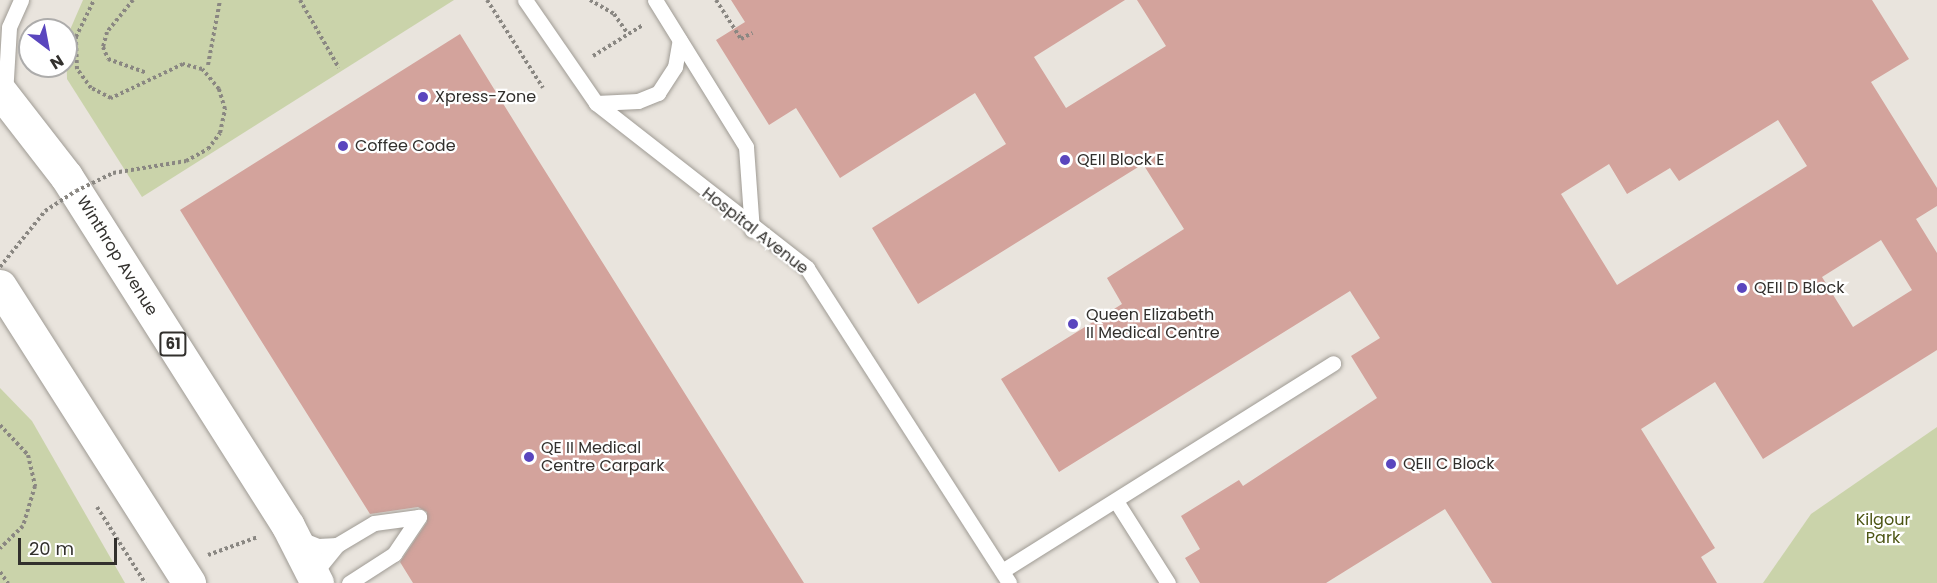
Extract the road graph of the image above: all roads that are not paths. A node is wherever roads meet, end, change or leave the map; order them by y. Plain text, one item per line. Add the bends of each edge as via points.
1 (21, 0) edge
2 (525, 0) edge
3 (658, 6) edge
4 (680, 40) junction
5 (2, 94) edge
6 (596, 103) junction
7 (752, 230) junction
8 (0, 286) edge
9 (1333, 363) dead end
10 (1116, 501) junction
11 (275, 531) junction
12 (337, 545) junction
13 (196, 573) edge
14 (1005, 577) edge
15 (313, 581) edge
16 (349, 583) edge
17 (1168, 583) edge

1 - 5 lane via 9,27
2 - 6 lane, Hospital Avenue via 569,71
3 - 4 lane
4 - 6 lane via 675,67 658,93 638,101
4 - 7 lane via 746,147
5 - 11 main road, Winthrop Avenue / 61 via 66,176
6 - 7 lane, Hospital Avenue
7 - 14 lane, Hospital Avenue via 807,268
8 - 13 main road
9 - 10 lane
10 - 14 lane
10 - 17 lane
11 - 12 lane via 300,540
11 - 15 main road, Winthrop Avenue / 61
12 - 15 lane
12 - 16 lane via 374,523 419,517 394,554

